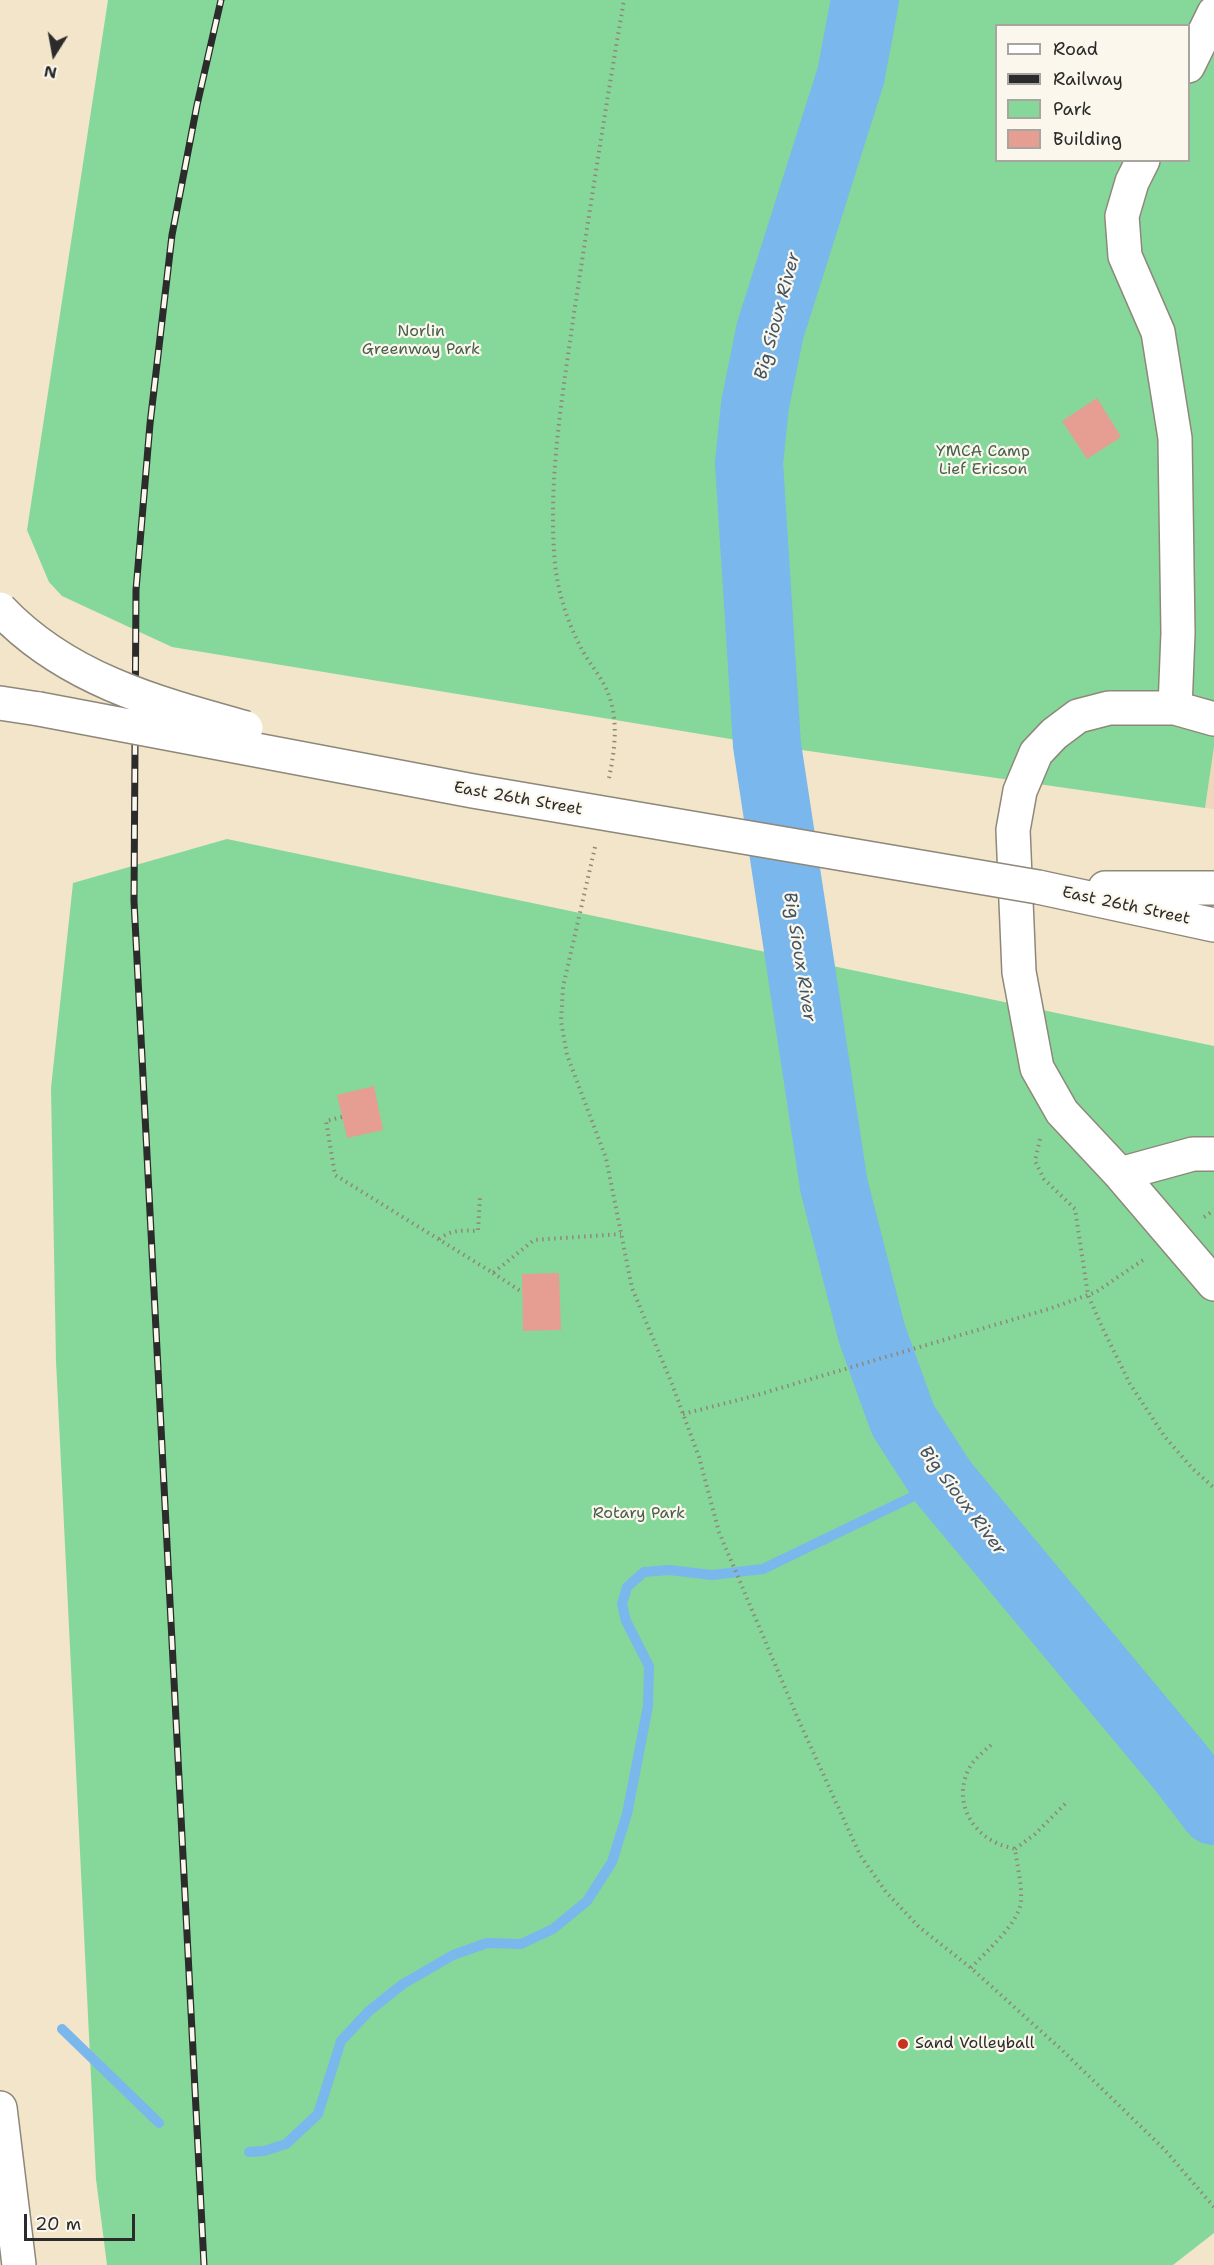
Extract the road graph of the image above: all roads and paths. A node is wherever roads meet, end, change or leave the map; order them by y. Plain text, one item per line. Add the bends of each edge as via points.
1 (624, 0) edge
2 (1214, 13) edge
3 (1190, 62) edge
4 (1142, 162) edge
5 (0, 609) edge
6 (0, 703) edge
7 (1175, 708) junction
8 (1214, 719) edge
9 (608, 784) dead end
10 (473, 791) junction
11 (596, 842) dead end
12 (1038, 887) junction
13 (1214, 888) edge
14 (1214, 925) edge
15 (342, 1117) dead end
16 (1214, 1154) edge
17 (1120, 1174) junction
18 (480, 1197) dead end
19 (1214, 1210) edge
20 (621, 1234) junction
21 (1174, 1238) junction
22 (439, 1239) junction
23 (493, 1273) junction
24 (1214, 1284) edge
25 (522, 1292) dead end
26 (683, 1414) junction
27 (991, 1745) dead end
28 (1066, 1803) dead end
29 (1015, 1849) junction
30 (971, 1968) junction
31 (0, 2108) edge
32 (0, 2115) edge
33 (1214, 2206) edge
34 (19, 2265) edge

1 - 9 path via 559,417 554,495 554,553 562,599 571,629 603,680 612,704 615,731
2 - 3 main road
4 - 7 main road via 1122,216 1125,256 1158,332 1175,438
5 - 10 main road, bridge via 45,650 120,689 199,715
6 - 10 main road, East 26th Street, bridge
7 - 8 main road
7 - 17 main road via 1109,708 1078,716 1054,734 1036,753 1020,790 1013,830 1019,972 1037,1068 1062,1112
10 - 12 main road, East 26th Street, bridge
11 - 20 path via 563,987 561,1021 567,1055 606,1158
12 - 13 main road, East 26th Street
12 - 14 main road, East 26th Street
15 - 22 path via 326,1121 335,1175
16 - 17 main road via 1193,1154
17 - 21 main road
18 - 22 path via 478,1231 457,1230
19 - 21 path
20 - 23 path via 534,1240
20 - 26 path via 632,1288
21 - 24 main road
21 - 26 path via 1096,1292 1052,1308
22 - 23 path
23 - 25 path
26 - 30 path via 719,1532 860,1855 886,1892 920,1927
27 - 29 path via 972,1764 961,1794 965,1811 976,1829 994,1842
28 - 29 path
29 - 30 path via 1021,1902 1015,1918
30 - 33 path via 1164,2149
31 - 32 main road
32 - 34 main road

